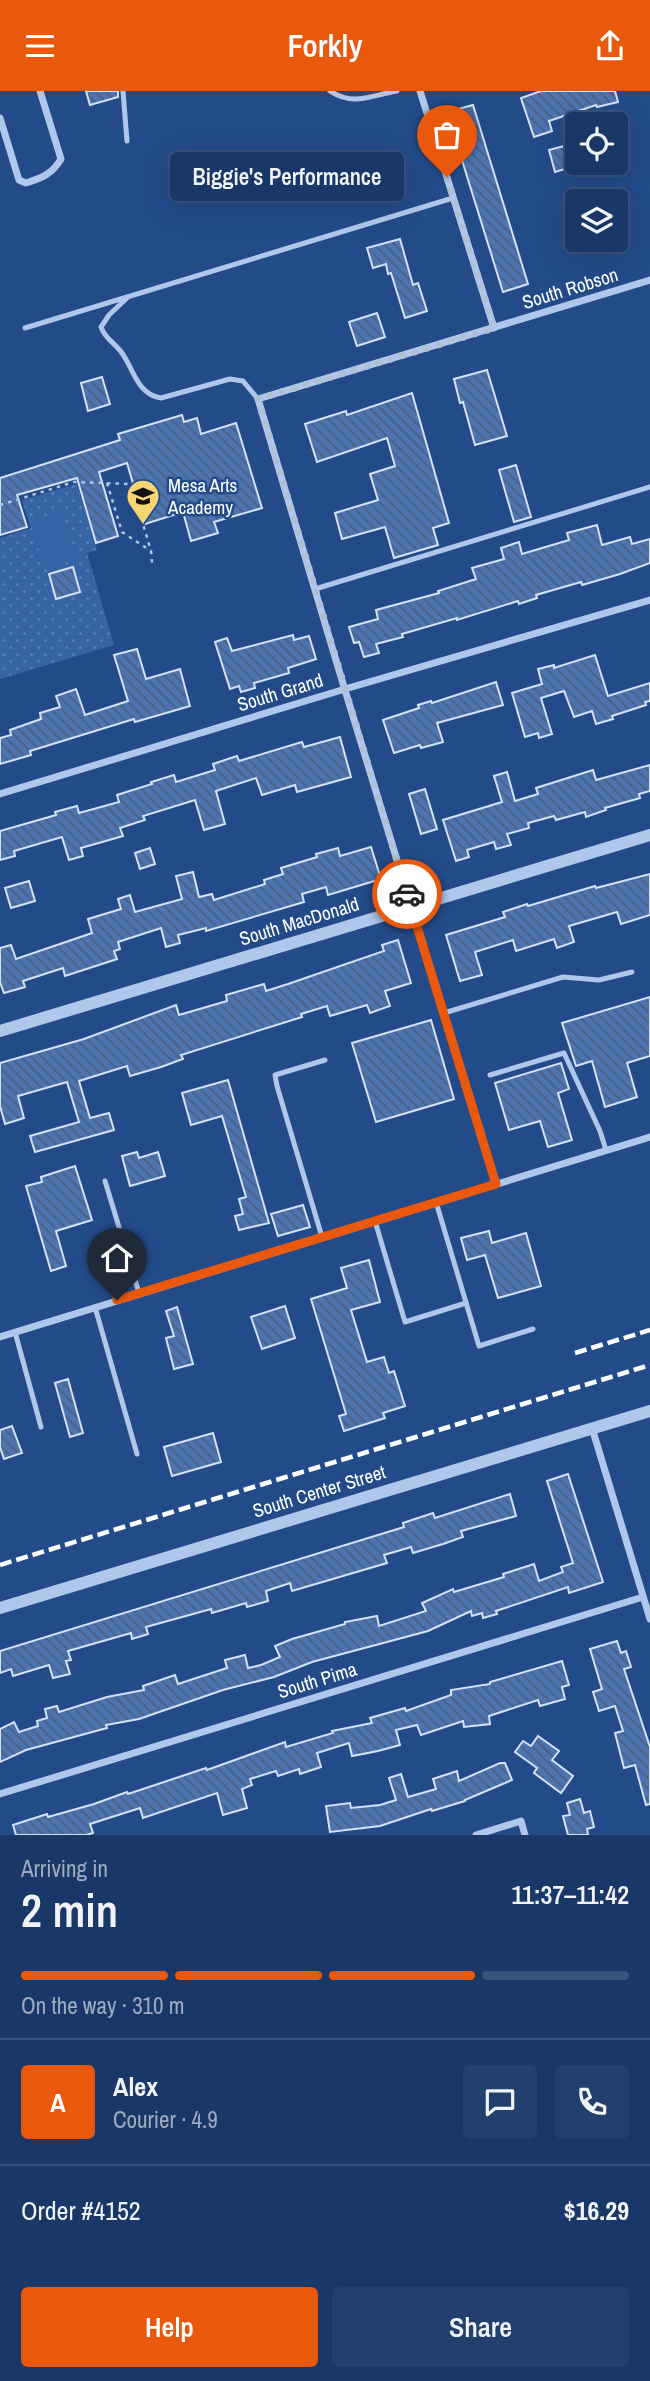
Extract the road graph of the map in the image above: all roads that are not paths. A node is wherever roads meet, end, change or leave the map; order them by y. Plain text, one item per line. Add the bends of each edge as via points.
1 (40, 91) edge
2 (122, 91) edge
3 (330, 91) edge
4 (397, 91) edge
5 (420, 91) edge
6 (0, 118) edge
7 (127, 141) dead end
8 (453, 198) junction
9 (650, 280) edge
10 (127, 297) junction
11 (24, 328) dead end
12 (494, 328) junction
13 (258, 399) junction
14 (650, 487) edge
15 (315, 589) junction
16 (650, 600) edge
17 (345, 689) junction
18 (0, 794) edge
19 (650, 835) edge
20 (411, 907) junction
21 (632, 972) dead end
22 (444, 1013) junction
23 (0, 1031) edge
24 (325, 1060) dead end
25 (490, 1075) dead end
26 (650, 1137) edge
27 (606, 1150) junction
28 (105, 1181) dead end
29 (496, 1184) junction
30 (436, 1202) junction
31 (375, 1221) junction
32 (322, 1237) junction
33 (139, 1293) junction
34 (466, 1303) junction
35 (95, 1307) junction
36 (533, 1329) dead end
37 (15, 1332) junction
38 (0, 1336) edge
39 (650, 1411) edge
40 (41, 1427) dead end
41 (593, 1428) junction
42 (137, 1454) dead end
43 (643, 1597) junction
44 (0, 1608) edge
45 (650, 1619) edge
46 (0, 1794) edge
47 (476, 1835) edge
48 (525, 1835) edge

1 - 6 street via 61,159 46,177 26,183 19,180
2 - 7 lane
3 - 4 lane via 357,101
5 - 8 street
8 - 10 lane
8 - 12 street
9 - 12 street, South Robson
10 - 11 lane
10 - 13 lane via 101,327 151,397 230,379 243,381
12 - 13 street, South Robson
13 - 15 street
14 - 15 lane
15 - 17 street
16 - 17 street, South Grand
17 - 18 street, South Grand
17 - 20 street
19 - 20 street, South MacDonald
20 - 22 street
20 - 23 street, South MacDonald
21 - 22 lane via 599,980 563,977
22 - 29 street
24 - 32 lane via 275,1076
25 - 27 lane via 564,1053
26 - 27 street
27 - 29 street
28 - 33 lane
29 - 30 street
30 - 31 street
30 - 34 lane
31 - 32 street
31 - 34 lane via 405,1322
32 - 33 street
33 - 35 street
34 - 36 lane via 479,1346
35 - 37 street
35 - 42 lane
37 - 38 street
37 - 40 lane
39 - 41 street, South Center Street
41 - 43 street
41 - 44 street, South Center Street
43 - 45 street
43 - 46 street, South Pima
47 - 48 street via 521,1821

